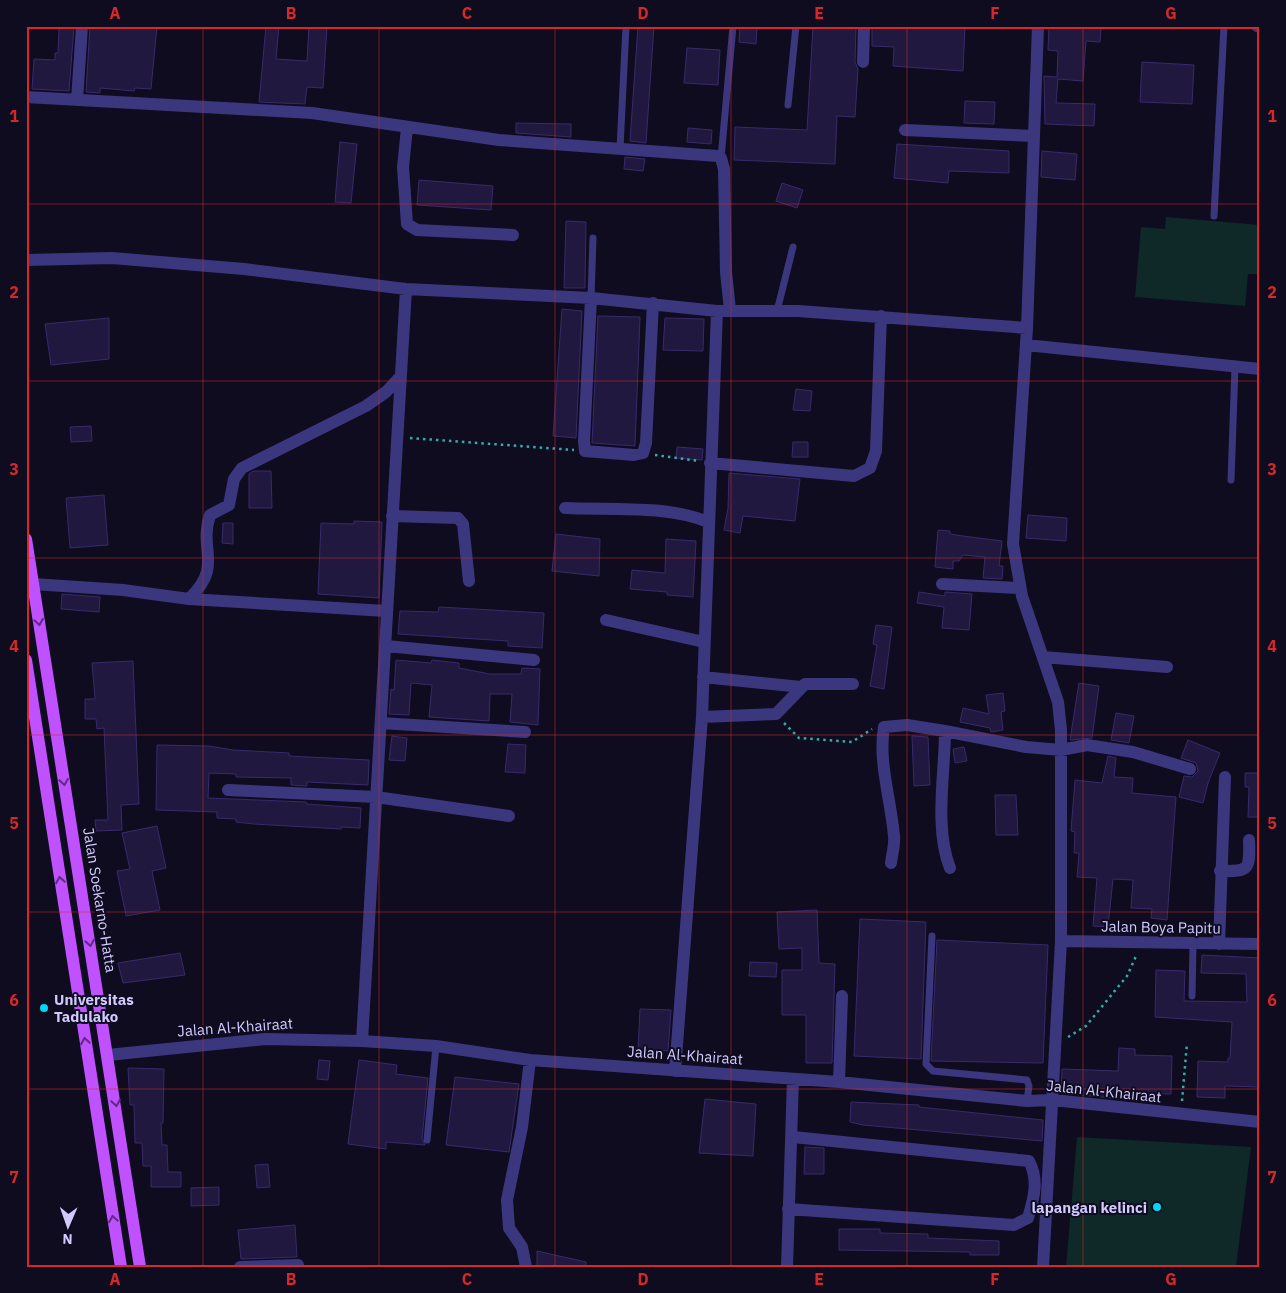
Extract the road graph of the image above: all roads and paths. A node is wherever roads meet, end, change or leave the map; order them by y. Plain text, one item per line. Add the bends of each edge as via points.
1 (82, 26) edge
2 (626, 26) edge
3 (733, 26) edge
4 (796, 26) edge
5 (864, 26) edge
6 (1038, 26) edge
7 (1224, 26) edge
8 (863, 62) dead end
9 (26, 97) edge
10 (77, 100) junction
11 (788, 106) dead end
12 (407, 128) junction
13 (906, 130) dead end
14 (1034, 136) junction
15 (620, 148) junction
16 (722, 158) junction
17 (1214, 216) dead end
18 (513, 235) dead end
19 (593, 238) dead end
20 (793, 247) dead end
21 (26, 260) edge
22 (406, 289) junction
23 (591, 298) junction
24 (653, 303) junction
25 (723, 311) junction
26 (777, 311) junction
27 (881, 316) junction
28 (1028, 328) junction
29 (1026, 345) junction
30 (1235, 366) junction
31 (1260, 369) edge
32 (400, 377) junction
33 (397, 438) junction
34 (585, 451) junction
35 (643, 453) junction
36 (710, 463) junction
37 (1231, 480) dead end
38 (565, 508) dead end
39 (392, 516) junction
40 (708, 522) junction
41 (26, 539) edge
42 (469, 581) dead end
43 (33, 584) junction
44 (942, 584) dead end
45 (1020, 588) junction
46 (190, 599) junction
47 (386, 611) junction
48 (606, 620) dead end
49 (704, 642) junction
50 (386, 646) junction
51 (1043, 656) junction
52 (26, 660) edge
53 (534, 660) dead end
54 (1167, 667) dead end
55 (703, 676) junction
56 (853, 684) dead end
57 (800, 687) junction
58 (776, 714) junction
59 (702, 717) junction
60 (381, 723) junction
61 (884, 727) junction
62 (945, 731) junction
63 (525, 732) dead end
64 (1061, 750) junction
65 (1190, 769) dead end
66 (1225, 777) dead end
67 (228, 790) dead end
68 (376, 796) junction
69 (509, 816) dead end
70 (1250, 840) dead end
71 (892, 863) dead end
72 (950, 868) dead end
73 (1220, 871) junction
74 (932, 936) dead end
75 (1061, 941) junction
76 (1142, 944) junction
77 (1193, 944) junction
78 (1220, 944) junction
79 (1260, 944) edge
80 (842, 996) dead end
81 (1192, 996) dead end
82 (362, 1041) junction
83 (1057, 1043) junction
84 (1187, 1043) dead end
85 (436, 1046) junction
86 (108, 1055) junction
87 (530, 1060) junction
88 (675, 1071) junction
89 (793, 1080) junction
90 (839, 1082) junction
91 (1053, 1100) junction
92 (1027, 1101) junction
93 (1181, 1115) junction
94 (1260, 1122) edge
95 (793, 1137) junction
96 (427, 1140) dead end
97 (788, 1209) junction
98 (298, 1264) dead end
99 (120, 1267) edge
100 (140, 1267) edge
101 (240, 1267) edge
102 (526, 1267) edge
103 (787, 1267) edge
104 (1043, 1267) edge

1 - 10 street
2 - 15 lane
3 - 16 lane
4 - 11 lane
5 - 8 street
6 - 14 street
7 - 17 lane
9 - 10 street
10 - 12 street via 312,113
12 - 15 street via 499,140
12 - 18 street via 403,167 407,224 416,230
13 - 14 street
14 - 28 street
15 - 16 street via 713,154
16 - 25 street via 726,272
19 - 23 lane
20 - 26 lane
21 - 22 street via 112,258 244,269
22 - 23 street
22 - 32 street
23 - 24 street
23 - 34 street
24 - 25 street
24 - 35 street
25 - 26 street
25 - 36 street
26 - 27 street
27 - 28 street
27 - 36 street via 876,451 870,468 854,476
28 - 29 street
29 - 30 street
29 - 45 street via 1013,544
30 - 31 street
30 - 37 lane
32 - 33 street
32 - 46 street via 366,406 242,468 234,478 231,503 210,515 208,575
33 - 34 path
33 - 39 street
34 - 35 street
35 - 36 path
36 - 40 street
38 - 40 street via 667,512 692,515
39 - 42 street via 458,518 463,524
39 - 47 street
40 - 49 street
41 - 43 main road, Jalan Soekarno-Hatta
43 - 46 street via 123,590
43 -> 86 main road, Jalan Soekarno-Hatta
44 - 45 street
45 - 51 street
46 - 47 street
47 - 50 street
48 - 49 street
49 - 55 street
50 - 53 street
50 - 60 street
51 - 54 street
51 - 64 street via 1058,702
99 -> 52 main road
55 - 57 street
55 - 59 street
56 - 57 street via 809,682
57 - 58 street
58 - 59 street
58 - 61 path via 798,738 852,742 868,730
59 - 88 street
60 - 63 street
60 - 68 street
61 - 62 street via 907,725
61 - 71 street via 884,766 894,838
62 - 64 street via 1026,747
62 - 72 street via 942,827 944,852
64 - 65 street via 1087,746
64 - 75 street
66 - 73 street
67 - 68 street
68 - 69 street
68 - 82 street
70 - 73 street via 1248,868 1244,871
73 - 78 street
74 - 92 lane via 926,1064 933,1071 1027,1080
75 - 76 street, Jalan Boya Papitu
75 - 83 street
76 - 77 street, Jalan Boya Papitu
76 - 83 path via 1127,976 1086,1026
77 - 78 street, Jalan Boya Papitu
77 - 81 lane
78 - 79 street, Jalan Boya Papitu
80 - 90 street
82 - 85 street, Jalan Al-Khairaat
82 - 86 street, Jalan Al-Khairaat via 265,1039
83 - 91 street
84 - 93 path
85 - 87 street, Jalan Al-Khairaat
85 - 96 lane
86 -> 100 main road, Jalan Soekarno-Hatta
87 - 88 street, Jalan Al-Khairaat
87 - 102 street via 508,1200 510,1228 522,1247
88 - 89 street, Jalan Al-Khairaat
89 - 90 street, Jalan Al-Khairaat
89 - 95 street
90 - 92 street, Jalan Al-Khairaat
91 - 92 street, Jalan Al-Khairaat
91 - 93 street, Jalan Al-Khairaat
91 - 104 street
93 - 94 street, Jalan Al-Khairaat
95 - 97 street
95 - 97 street via 1029,1161 1035,1172 1034,1199 1028,1218 1014,1225
97 - 103 street
98 - 101 street

